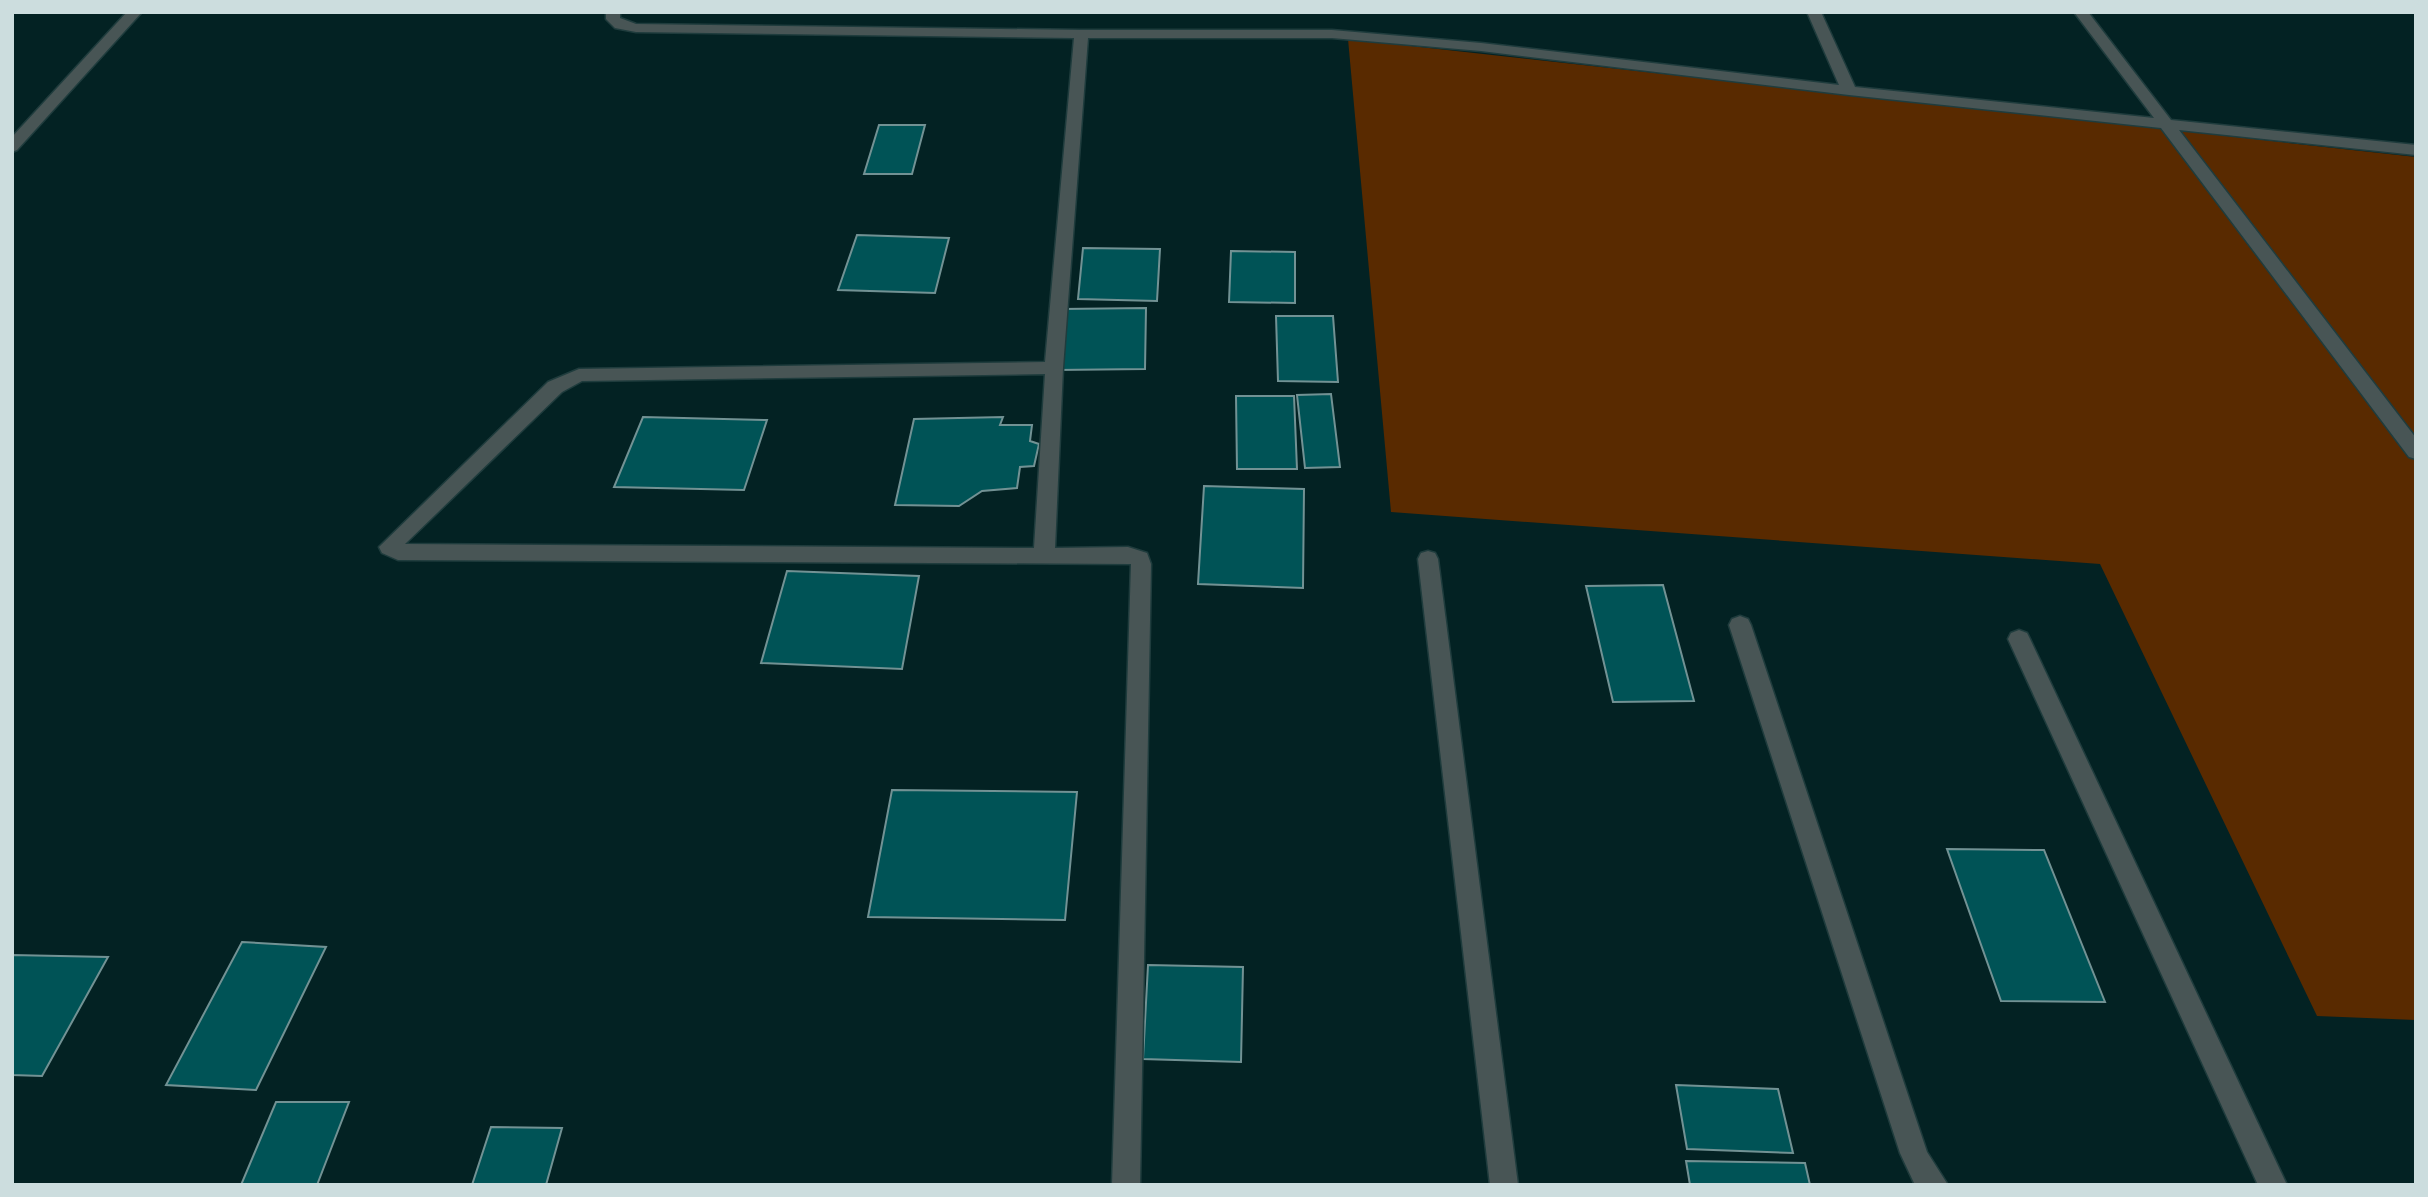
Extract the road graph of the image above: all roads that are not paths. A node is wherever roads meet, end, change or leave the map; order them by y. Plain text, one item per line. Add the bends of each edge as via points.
1 (135, 12) edge
2 (613, 12) edge
3 (1814, 12) edge
4 (2081, 12) edge
5 (1081, 34) junction
6 (1849, 91) junction
7 (2164, 123) junction
8 (12, 147) edge
9 (2416, 150) edge
10 (1054, 368) junction
11 (2416, 452) edge
12 (1044, 556) junction
13 (1428, 559) dead end
14 (1740, 625) dead end
15 (2019, 639) dead end
16 (1126, 1185) edge
17 (1504, 1185) edge
18 (1934, 1185) edge
19 (2273, 1185) edge

1 - 8 street
2 - 5 street via 620,25 636,28
3 - 6 street
4 - 7 street
5 - 6 street via 1396,38
5 - 10 street
6 - 7 street
7 - 9 street
7 - 11 street
10 - 12 street
10 - 12 street via 579,375 555,387 389,547 398,552
12 - 16 street via 1128,555 1140,559
13 - 17 street
14 - 18 street via 1914,1153
15 - 19 street

